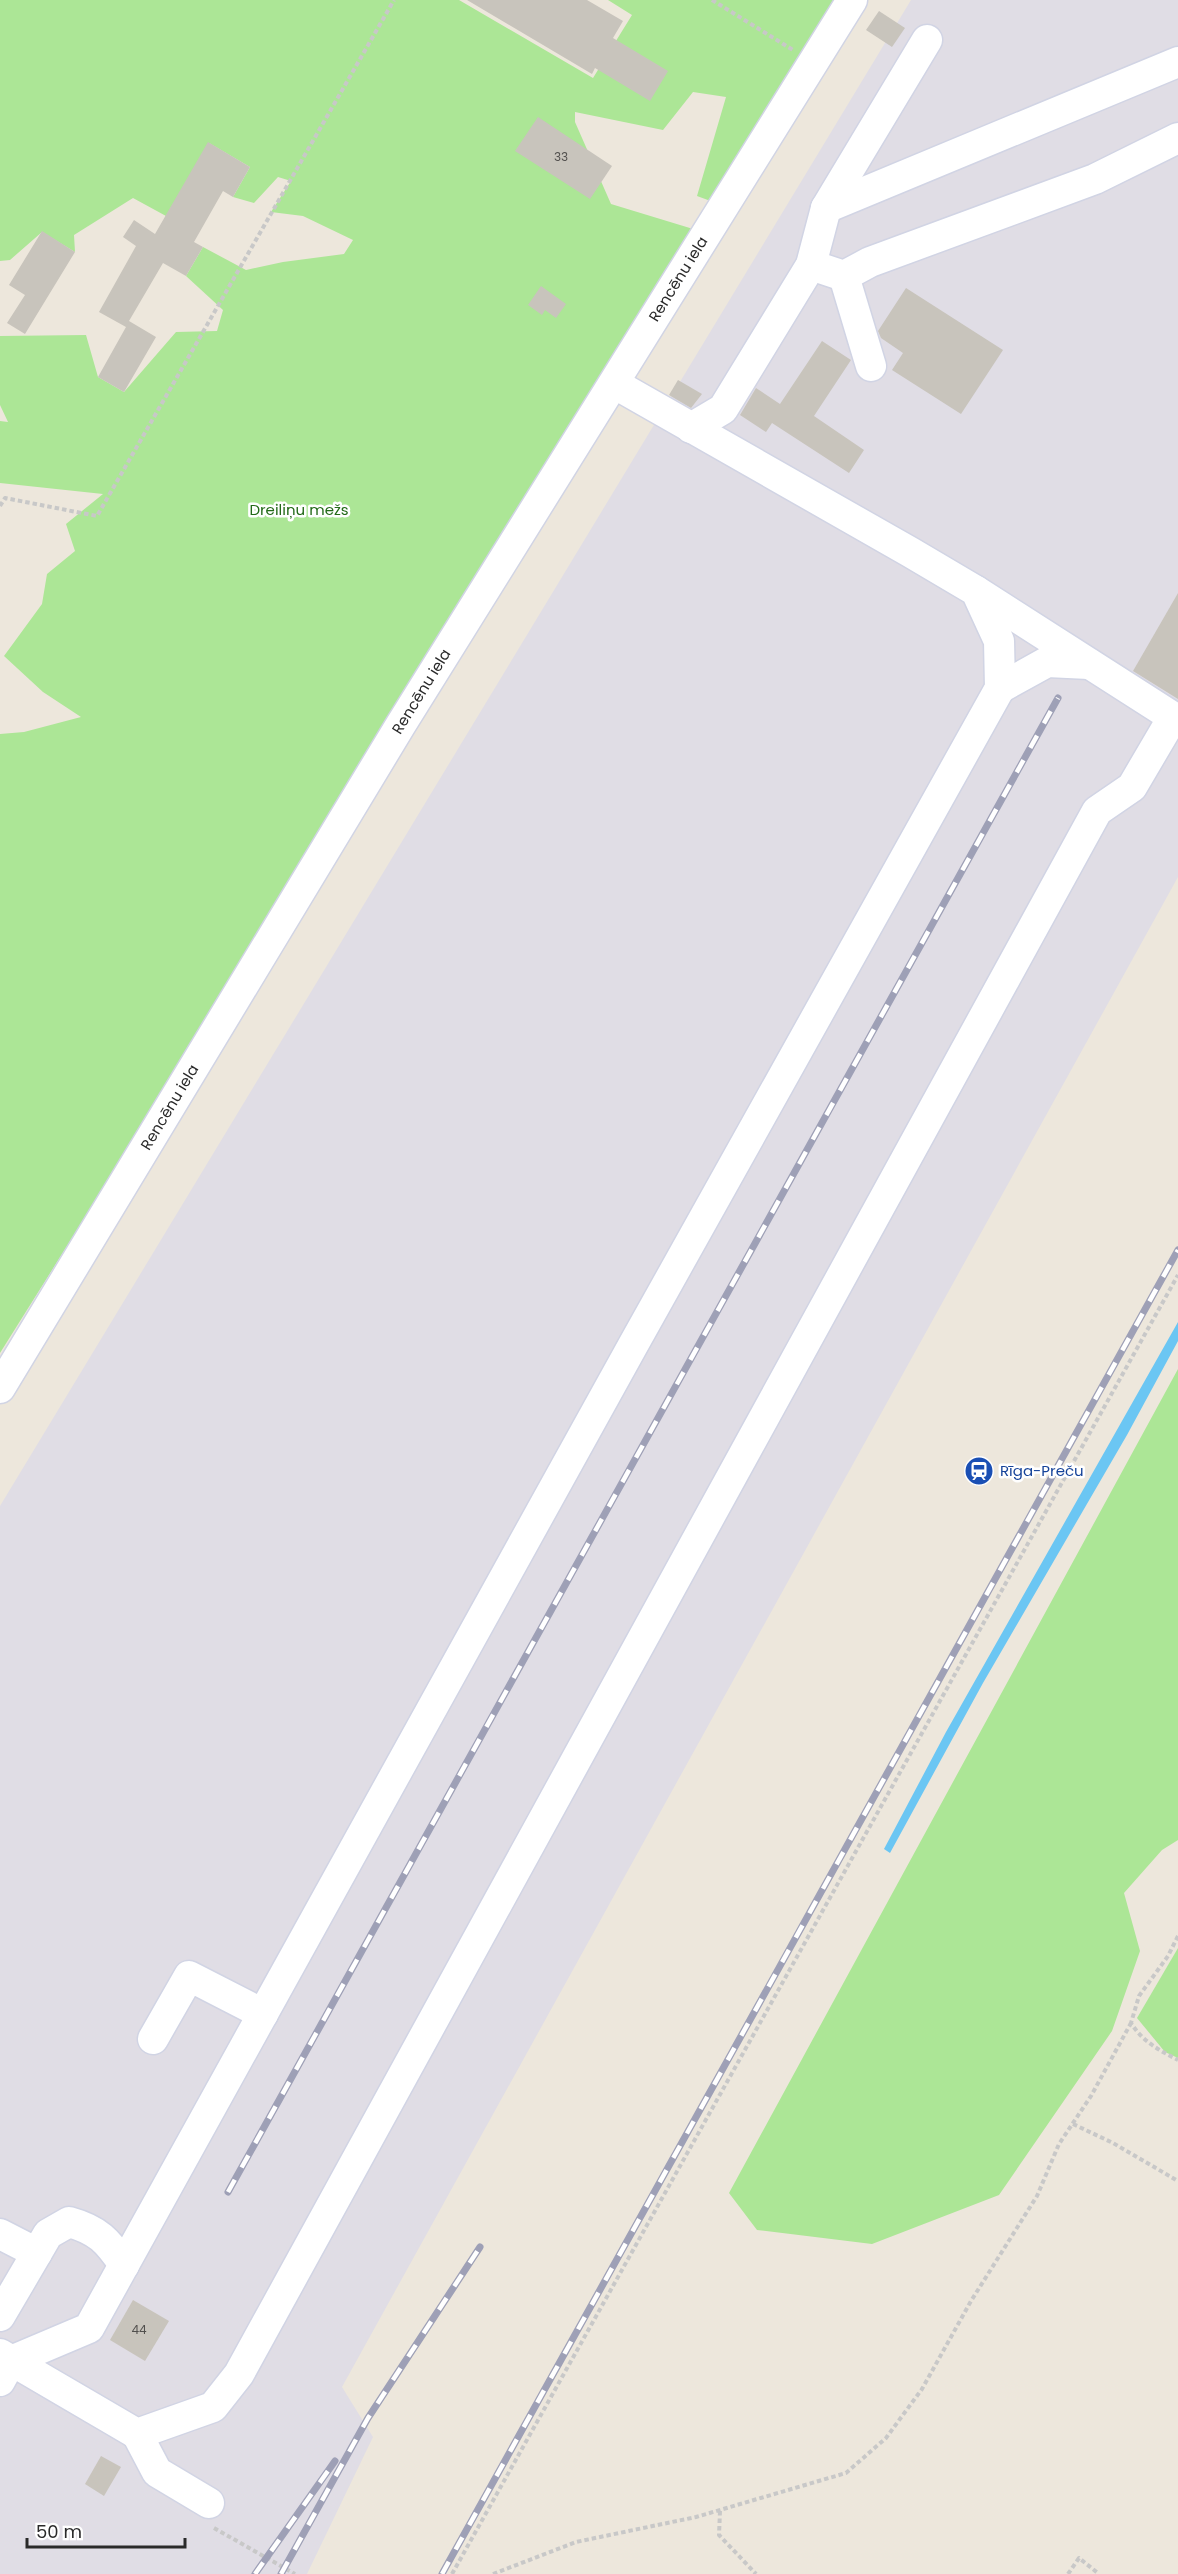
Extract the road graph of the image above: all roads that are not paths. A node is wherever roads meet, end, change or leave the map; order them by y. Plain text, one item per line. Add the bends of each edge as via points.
1 (852, 0) edge
2 (927, 40) dead end
3 (1178, 62) edge
4 (1178, 138) edge
5 (826, 208) junction
6 (811, 265) junction
7 (844, 276) junction
8 (871, 366) dead end
9 (615, 384) junction
10 (691, 428) junction
11 (976, 591) junction
12 (1089, 664) junction
13 (1000, 688) junction
14 (0, 1388) edge
15 (263, 2014) junction
16 (153, 2039) dead end
17 (0, 2234) edge
18 (37, 2253) junction
19 (124, 2265) junction
20 (0, 2316) edge
21 (4, 2366) edge
22 (137, 2434) junction
23 (209, 2503) road end

1 - 9 street, Rencēnu iela
2 - 5 street
3 - 5 street
4 - 7 street via 1095,179 870,262
5 - 6 street
6 - 7 street
6 - 10 street via 723,409
7 - 8 street
9 - 10 street
9 - 14 street, Rencēnu iela via 400,726
10 - 11 street
11 - 12 street
11 - 13 street via 999,641
12 - 13 street via 1047,662
12 - 22 street via 1173,717 1132,787 1097,811 239,2374 213,2407
13 - 15 street
15 - 16 street via 189,1976
15 - 19 street
17 - 18 street
18 - 19 street via 48,2234 69,2222 90,2228 108,2242
18 - 20 street
19 - 21 street via 89,2328
21 - 22 street
22 - 23 street via 157,2472

